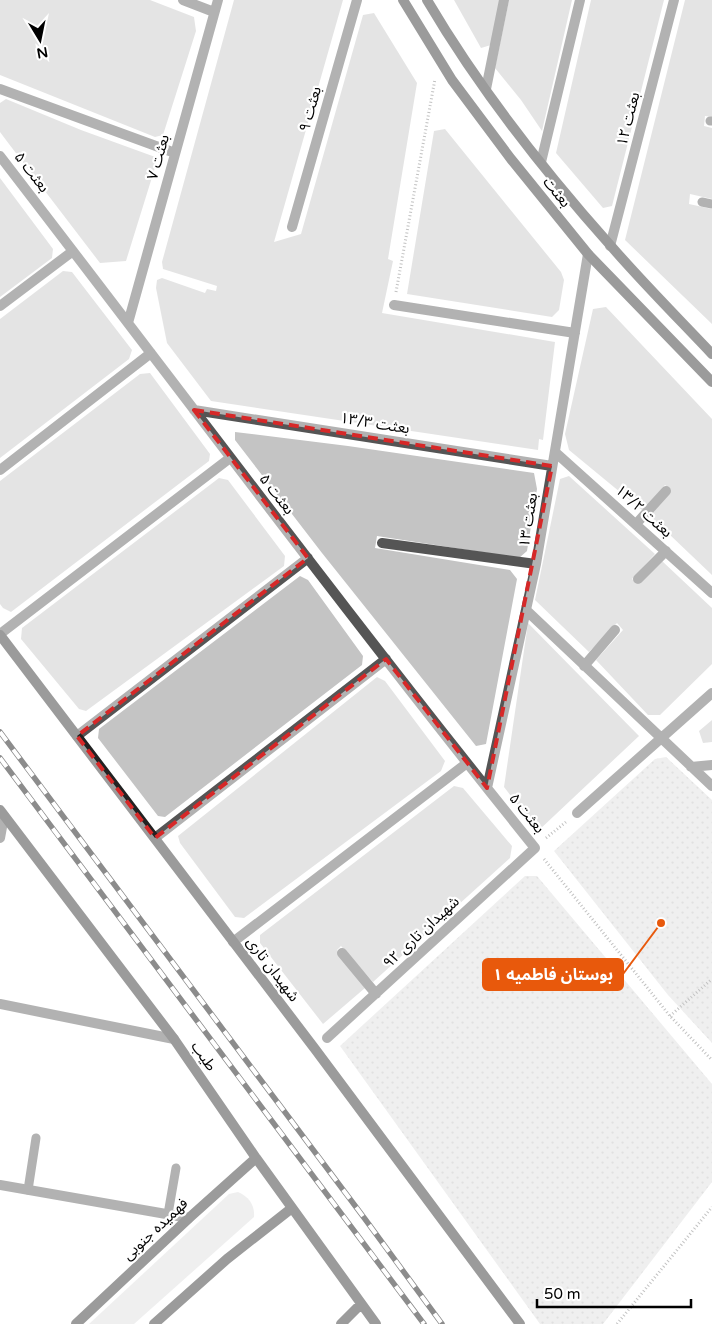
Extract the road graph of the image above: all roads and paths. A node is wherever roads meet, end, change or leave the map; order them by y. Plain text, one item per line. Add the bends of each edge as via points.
1 (183, 0) edge
2 (218, 0) edge
3 (357, 0) edge
4 (403, 0) edge
5 (427, 0) edge
6 (504, 0) edge
7 (580, 0) edge
8 (674, 0) edge
9 (214, 12) junction
10 (438, 58) junction
11 (0, 89) edge
12 (486, 89) junction
13 (175, 153) junction
14 (0, 156) edge
15 (541, 162) junction
16 (702, 202) dead end
17 (712, 204) edge
18 (292, 227) dead end
19 (610, 246) junction
20 (73, 251) junction
21 (588, 254) junction
22 (394, 305) joint
23 (0, 306) edge
24 (128, 323) junction
25 (575, 333) junction
26 (151, 353) junction
27 (712, 354) edge
28 (712, 382) edge
29 (194, 410) junction
30 (556, 452) junction
31 (230, 458) junction
32 (552, 466) junction
33 (0, 470) edge
34 (666, 491) dead end
35 (636, 524) junction
36 (382, 543) dead end
37 (666, 551) junction
38 (308, 558) junction
39 (536, 564) junction
40 (638, 579) dead end
41 (712, 594) edge
42 (526, 610) junction
43 (615, 630) dead end
44 (0, 634) edge
45 (386, 659) junction
46 (584, 666) junction
47 (712, 693) edge
48 (77, 736) junction
49 (660, 739) junction
50 (467, 763) junction
51 (712, 765) edge
52 (691, 767) junction
53 (712, 786) edge
54 (487, 788) junction
55 (2, 813) edge
56 (577, 813) joint
57 (0, 838) edge
58 (155, 838) junction
59 (535, 848) junction
60 (233, 942) junction
61 (342, 953) dead end
62 (712, 979) edge
63 (376, 994) junction
64 (0, 1004) edge
65 (670, 1016) junction
66 (327, 1038) dead end
67 (174, 1039) junction
68 (712, 1060) edge
69 (36, 1138) dead end
70 (256, 1158) junction
71 (176, 1168) dead end
72 (0, 1185) edge
73 (28, 1190) junction
74 (712, 1207) edge
75 (292, 1208) junction
76 (168, 1214) junction
77 (189, 1218) junction
78 (361, 1304) junction
79 (76, 1324) edge
80 (154, 1324) edge
81 (341, 1324) edge
82 (376, 1324) edge
83 (520, 1324) edge
84 (617, 1324) edge

1 - 9 street
2 - 9 street, بعثت ۷
3 - 18 street, بعثت ۹
4 - 10 street, بعثت
5 - 12 street, بعثت
6 - 12 street
7 - 15 street
8 - 19 street, بعثت ۱۲
9 - 13 street, بعثت ۷
10 - 21 street, بعثت via 511,159
10 - 22 path
11 - 13 street
12 - 15 street, بعثت
13 - 24 street, بعثت ۷
14 - 20 street, بعثت ۵
15 - 19 street, بعثت
16 - 17 lane
19 - 27 street, بعثت
20 - 23 street
20 - 24 street, بعثت ۵
21 - 25 street, بعثت ۱۳
21 - 28 street, بعثت
22 - 25 street
24 - 26 street, بعثت ۵
25 - 30 street, بعثت ۱۳
26 - 29 street, بعثت ۵
26 - 33 street
29 - 31 street, بعثت ۵
29 - 32 street, بعثت ۱۳/۳
30 - 32 street, بعثت ۱۳
30 - 35 street, بعثت ۱۳/۲
31 - 38 street, بعثت ۵
31 - 44 street
32 - 39 street, بعثت ۱۳
34 - 35 street
35 - 37 street, بعثت ۱۳/۲
36 - 39 street
37 - 40 street
37 - 41 street, بعثت ۱۳/۲
38 - 45 street, بعثت ۵
38 - 48 street
39 - 42 street, بعثت ۱۳
42 - 46 street
42 - 54 street, بعثت ۱۳
43 - 46 street
44 - 48 street, شهیدان تاری
45 - 50 street, بعثت ۵
45 - 58 street
46 - 49 street
47 - 49 street
48 - 58 street, شهیدان تاری
49 - 52 street
49 - 56 street
50 - 54 street, بعثت ۵
50 - 60 street
51 - 52 street
52 - 53 street
54 - 59 street, بعثت ۵
55 - 57 street
55 - 67 street, طیب
56 - 59 path
58 - 60 street, شهیدان تاری
59 - 63 street, شهیدان تاری ۹۲
59 - 65 path
60 - 83 street, شهیدان تاری
61 - 63 street
62 - 65 path
63 - 66 street, شهیدان تاری ۹۲
64 - 67 street
65 - 68 path
67 - 70 street, طیب
69 - 73 lane
70 - 75 street, طیب
70 - 77 street, فهمیده جنوبی
71 - 76 lane
72 - 73 street
73 - 76 street
74 - 84 path
75 - 78 street, طیب
75 - 80 street via 227,1259
76 - 77 street
77 - 79 street, فهمیده جنوبی
78 - 81 street
78 - 82 street, طیب

